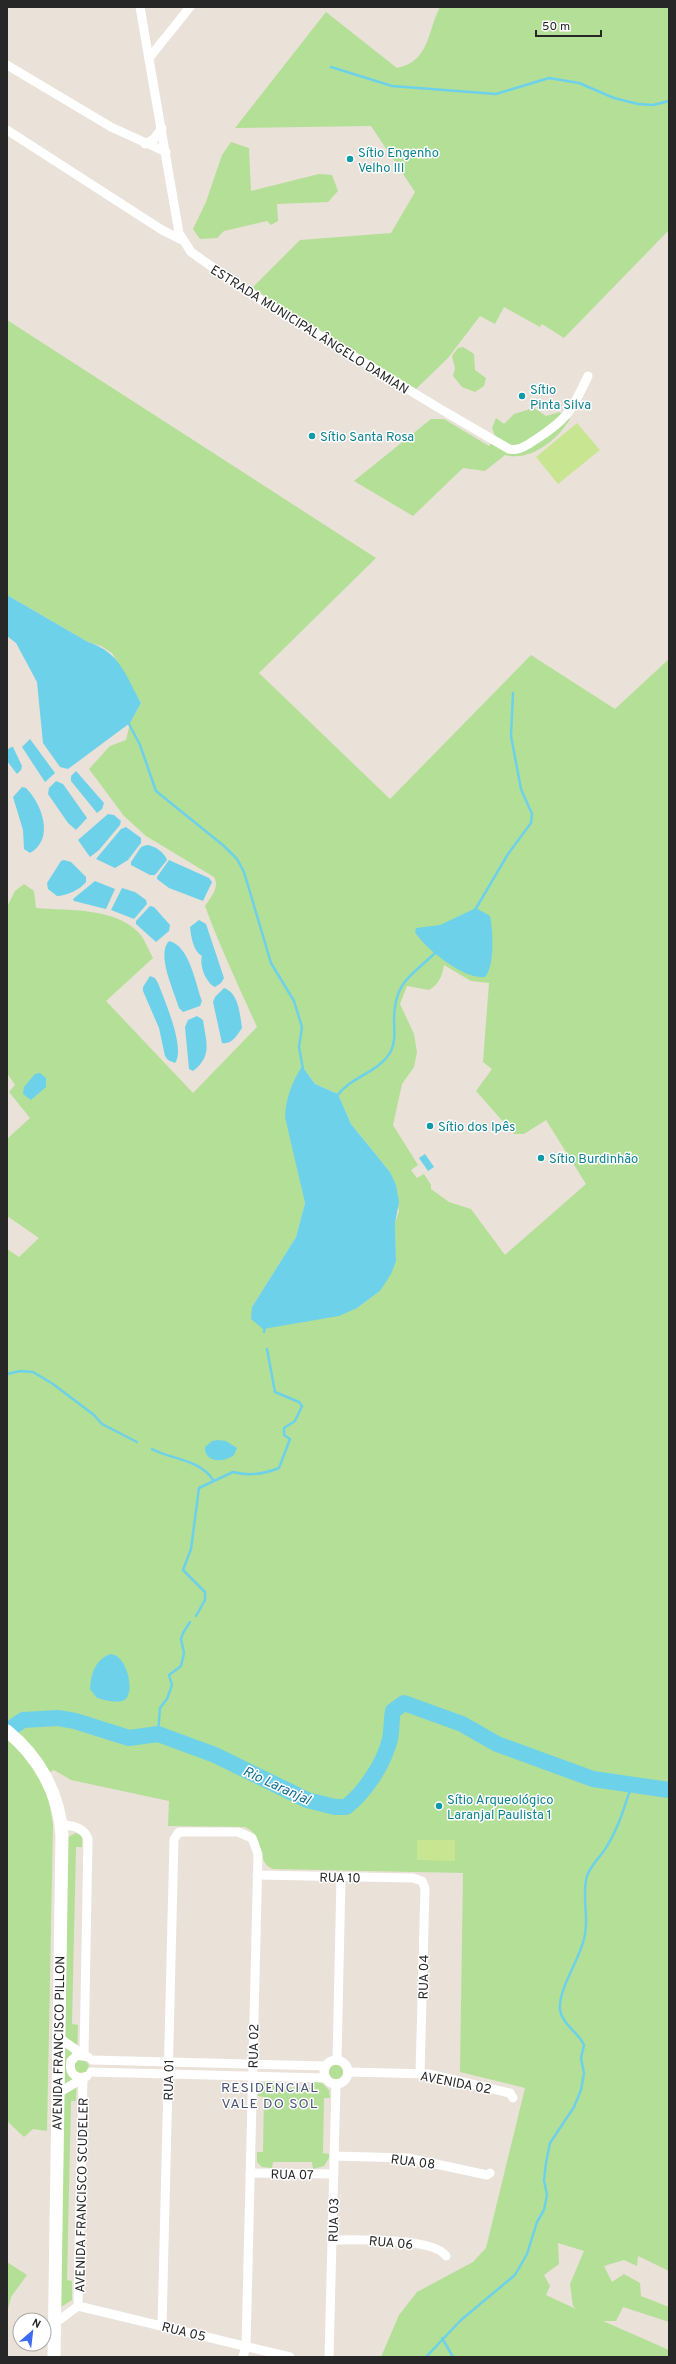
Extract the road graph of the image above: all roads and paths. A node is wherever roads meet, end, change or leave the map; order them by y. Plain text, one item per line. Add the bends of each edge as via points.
1 (140, 7) edge
2 (190, 7) edge
3 (150, 58) junction
4 (7, 65) edge
5 (162, 128) junction
6 (7, 130) edge
7 (145, 144) junction
8 (166, 152) junction
9 (182, 240) junction
10 (588, 376) dead end
11 (7, 1731) edge
12 (61, 1825) junction
13 (176, 1835) joint
14 (257, 1875) junction
15 (341, 1877) junction
16 (422, 1881) joint
17 (58, 2037) junction
18 (86, 2057) junction
19 (336, 2060) junction
20 (169, 2062) junction
21 (253, 2064) junction
22 (326, 2066) junction
23 (91, 2072) junction
24 (348, 2072) junction
25 (169, 2074) junction
26 (420, 2074) junction
27 (252, 2076) junction
28 (82, 2078) junction
29 (326, 2078) junction
30 (336, 2084) junction
31 (58, 2093) junction
32 (514, 2098) dead end
33 (334, 2156) junction
34 (250, 2173) junction
35 (490, 2173) dead end
36 (334, 2174) junction
37 (332, 2240) junction
38 (446, 2256) dead end
39 (78, 2306) junction
40 (54, 2324) junction
41 (162, 2326) junction
42 (246, 2346) junction
43 (54, 2357) edge
44 (242, 2357) edge
45 (290, 2357) edge
46 (329, 2357) edge

1 - 3 street, ESTRADA MUNICIPAL ÂNGELO DAMIAN
2 - 3 street
3 - 5 street, ESTRADA MUNICIPAL ÂNGELO DAMIAN
4 - 7 street via 92,117
5 - 7 street via 154,139
5 - 8 street, ESTRADA MUNICIPAL ÂNGELO DAMIAN
6 - 9 street via 162,230
7 - 8 street
8 - 9 street, ESTRADA MUNICIPAL ÂNGELO DAMIAN
9 - 10 street, ESTRADA MUNICIPAL ÂNGELO DAMIAN via 191,252 206,264 248,292 430,404 509,449 515,450 525,446 564,420
11 - 12 main road, AVENIDA FRANCISCO PILLON via 18,1740 44,1774 55,1800
12 - 17 main road, AVENIDA FRANCISCO PILLON
12 - 18 street via 79,1828 86,1833 88,1839
13 - 14 street, RUA 02 via 179,1832 238,1832 248,1835 258,1851
13 - 20 street, RUA 01
14 - 15 street, RUA 10
14 - 21 street, RUA 02
15 - 16 street, RUA 10 via 413,1878
15 - 19 street
16 - 26 street, RUA 04 via 425,1888
17 - 18 street
17 - 31 main road, AVENIDA FRANCISCO PILLON
18 - 20 street
18 - 23 street via 93,2066
18 - 28 street via 73,2058 70,2066 73,2074
19 - 22 street
19 - 24 street via 344,2064
20 - 21 street
20 - 25 street, RUA 01
21 - 22 street
21 - 27 street, RUA 02
22 - 29 street
23 - 25 street
23 - 28 street
24 - 26 street, AVENIDA 02
24 - 30 street via 344,2080
25 - 27 street
25 - 41 street, RUA 01
26 - 32 street, AVENIDA 02 via 510,2093
27 - 29 street
27 - 34 street, RUA 02
28 - 31 street
28 - 39 street, AVENIDA FRANCISCO SCUDELER
29 - 30 street
30 - 33 street, RUA 03
31 - 40 main road, AVENIDA FRANCISCO PILLON
33 - 35 street, RUA 08 via 408,2158 487,2175
33 - 36 street, RUA 03
34 - 36 street, RUA 07
34 - 42 street, RUA 02
36 - 37 street, RUA 03
37 - 38 street, RUA 06 via 400,2241 437,2250
37 - 46 street, RUA 03
39 - 40 street, AVENIDA FRANCISCO SCUDELER
39 - 41 street, RUA 05
40 - 43 main road, AVENIDA FRANCISCO PILLON
41 - 42 street, RUA 05
42 - 44 street, RUA 02
42 - 45 street, RUA 05

